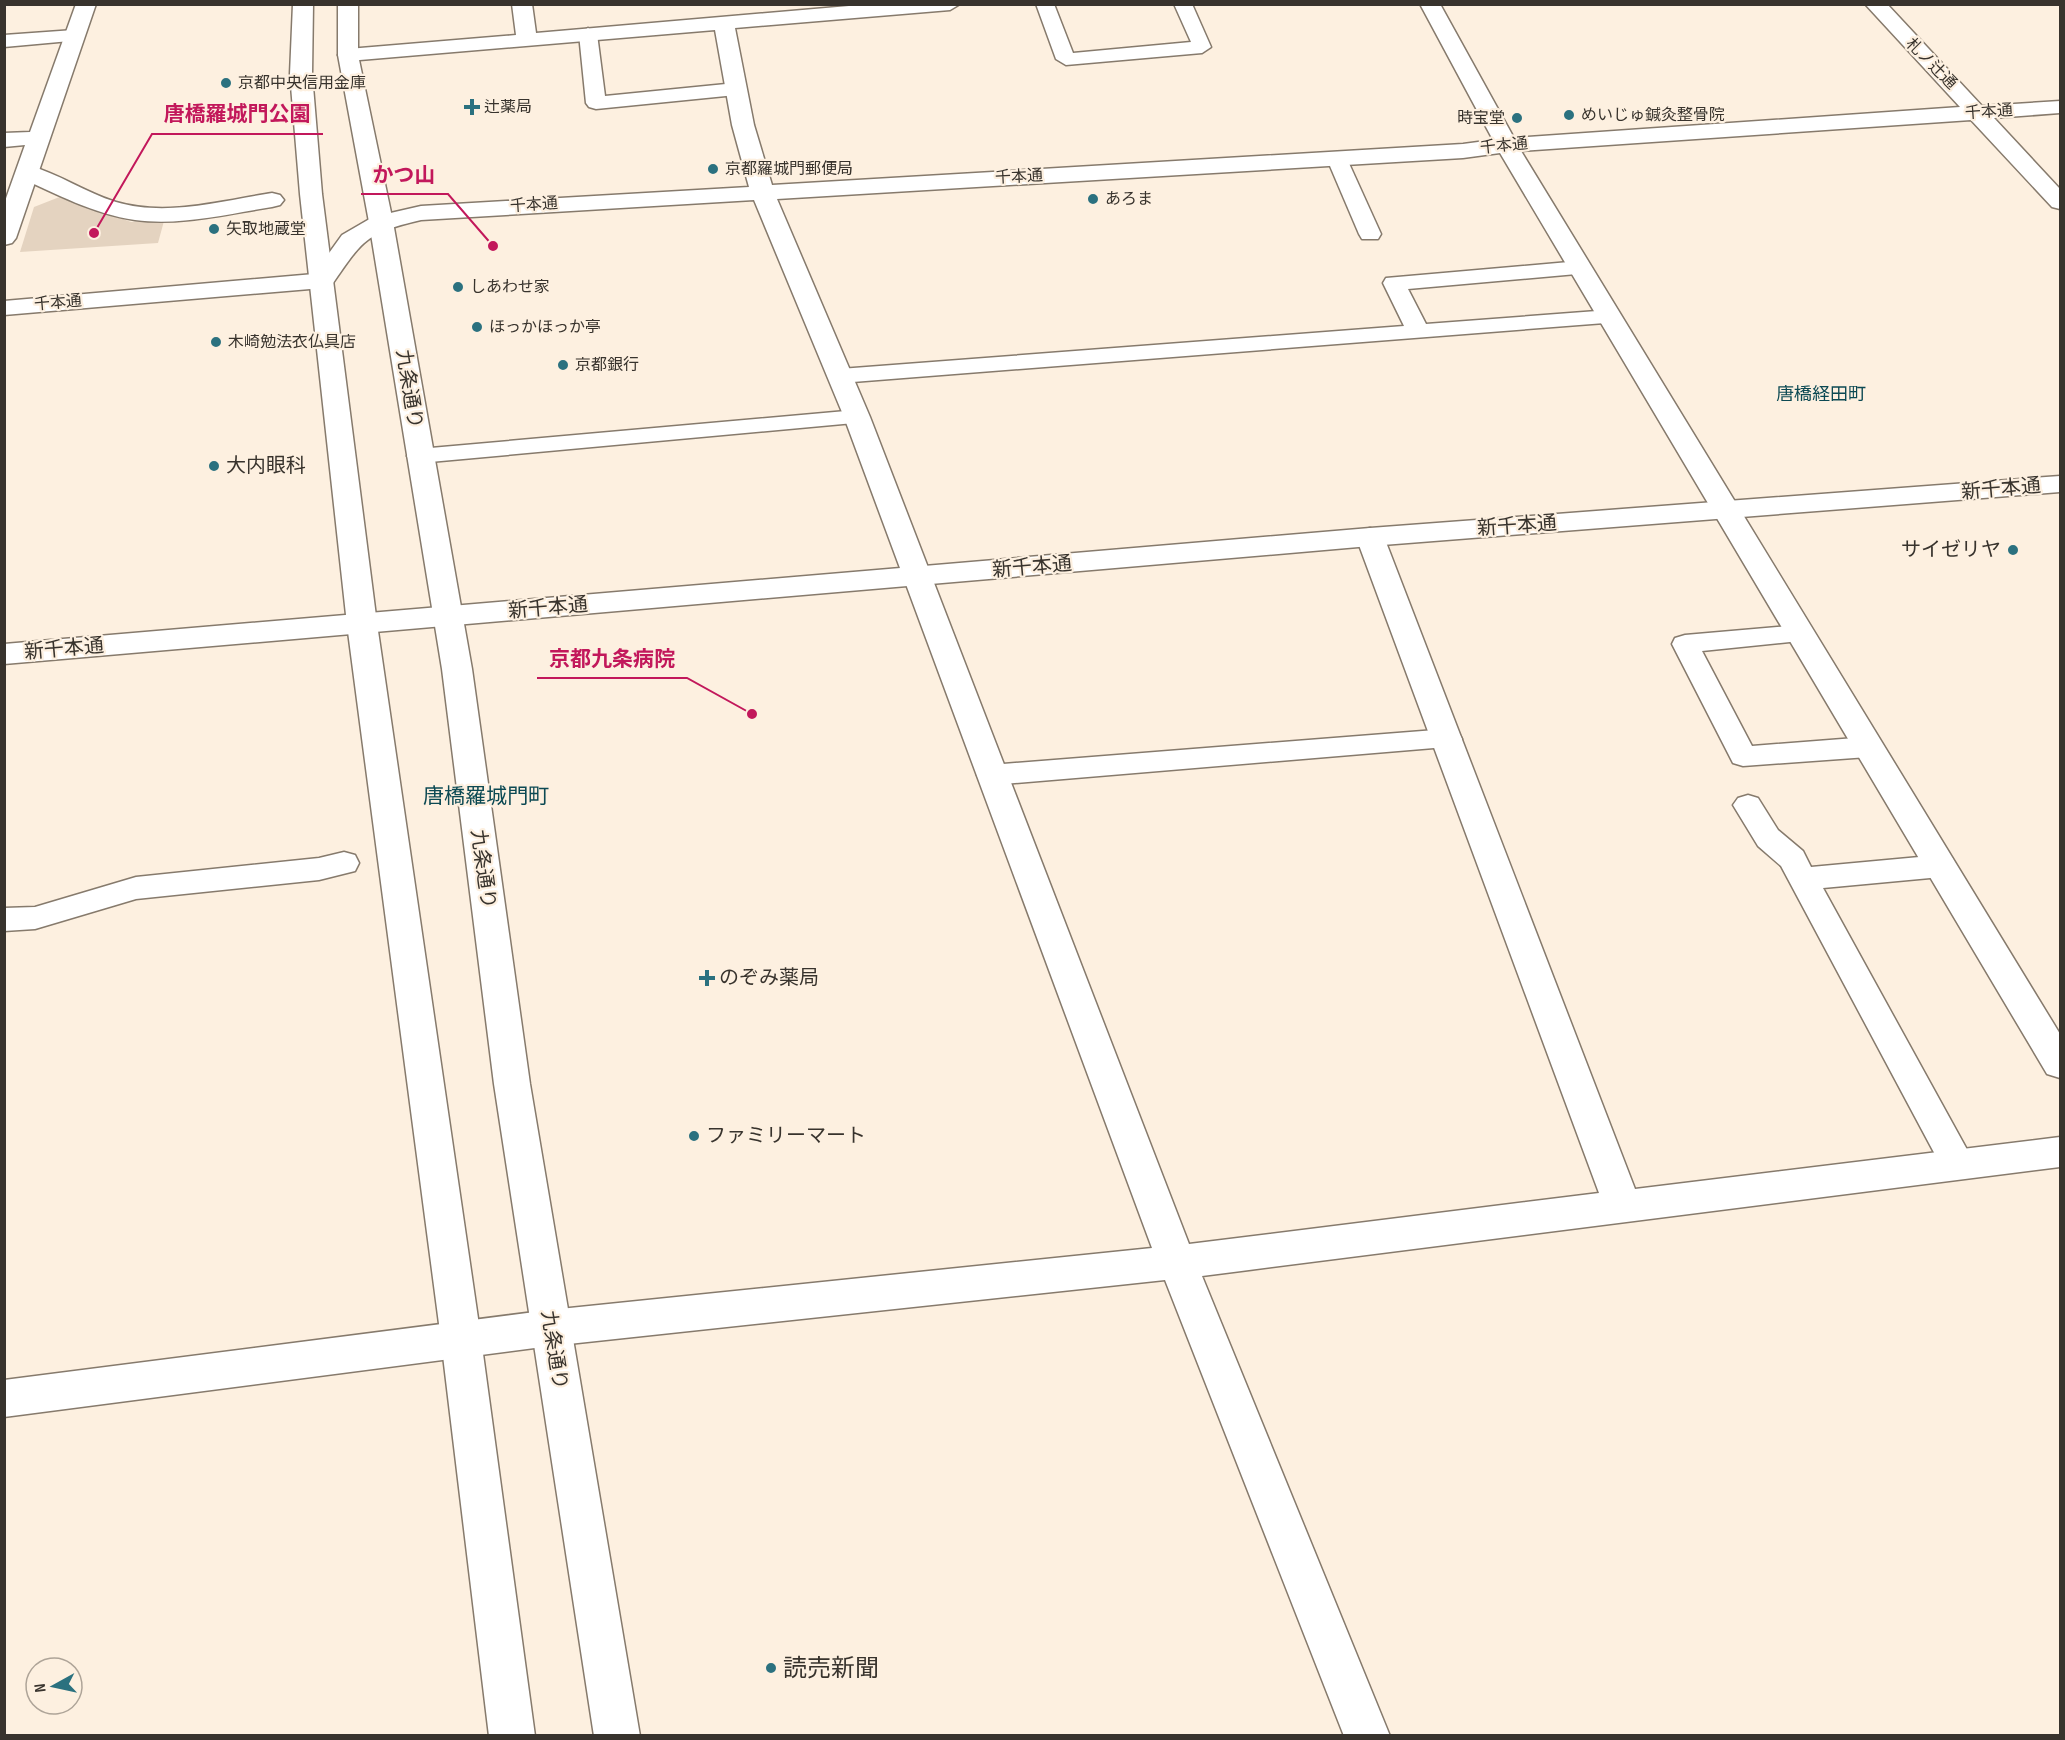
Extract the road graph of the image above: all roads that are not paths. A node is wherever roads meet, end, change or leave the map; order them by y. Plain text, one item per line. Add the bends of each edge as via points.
1 (86, 4) edge
2 (303, 4) edge
3 (348, 4) edge
4 (522, 4) edge
5 (950, 4) edge
6 (1044, 4) edge
7 (1183, 4) edge
8 (1430, 4) edge
9 (1875, 4) edge
10 (724, 24) junction
11 (588, 34) junction
12 (74, 36) junction
13 (527, 39) junction
14 (4, 41) edge
15 (348, 55) junction
16 (736, 89) junction
17 (2061, 107) edge
18 (1979, 113) junction
19 (39, 138) junction
20 (4, 140) edge
21 (1507, 145) junction
22 (1336, 159) junction
23 (27, 172) junction
24 (762, 191) junction
25 (272, 200) dead end
26 (2061, 202) edge
27 (381, 222) junction
28 (1370, 234) dead end
29 (4, 238) edge
30 (1580, 268) junction
31 (322, 281) junction
32 (4, 308) edge
33 (1610, 317) junction
34 (1417, 330) junction
35 (840, 376) junction
36 (857, 417) junction
37 (419, 456) junction
38 (2061, 484) edge
39 (1724, 509) junction
40 (1370, 537) junction
41 (917, 577) junction
42 (446, 616) junction
43 (362, 624) junction
44 (1800, 634) junction
45 (4, 654) edge
46 (1449, 739) junction
47 (1868, 747) junction
48 (991, 775) junction
49 (1748, 805) dead end
50 (344, 863) dead end
51 (1941, 866) junction
52 (1803, 879) junction
53 (4, 920) edge
54 (2061, 1064) edge
55 (2061, 1152) edge
56 (1958, 1166) junction
57 (1623, 1207) junction
58 (1177, 1262) junction
59 (550, 1328) junction
60 (461, 1339) junction
61 (4, 1399) edge
62 (512, 1736) edge
63 (617, 1736) edge
64 (1367, 1736) edge

1 - 12 main road
2 - 31 main road via 301,74
3 - 15 main road, 九条通り
4 - 13 main road
5 - 10 main road
6 - 7 lane via 1066,59 1202,47
8 - 21 main road
9 - 18 main road, 札ノ辻通
10 - 11 main road
10 - 16 main road
11 - 13 main road
11 - 16 lane via 596,103
12 - 14 lane
12 - 19 main road
13 - 15 main road
15 - 27 main road, 九条通り
16 - 24 main road
17 - 18 main road, 千本通
18 - 21 main road, 千本通
18 - 26 main road, 札ノ辻通
19 - 20 main road
19 - 23 main road
21 - 22 main road, 千本通
21 - 30 main road
22 - 24 main road, 千本通
22 - 28 lane
23 - 25 main road via 83,197 133,213 172,214
23 - 29 main road
24 - 27 main road, 千本通 via 421,213
24 - 35 main road
27 - 31 main road, 千本通 via 351,240
27 - 37 main road, 九条通り
30 - 33 main road
30 - 34 lane via 1394,283
31 - 32 main road, 千本通
31 - 43 main road
33 - 34 lane
33 - 39 main road
34 - 35 lane
35 - 36 main road
36 - 37 lane
36 - 41 main road
37 - 42 main road, 九条通り
38 - 39 main road, 新千本通
39 - 40 main road, 新千本通
39 - 44 main road
40 - 41 main road, 新千本通
40 - 46 main road
41 - 42 main road, 新千本通
41 - 48 main road
42 - 43 main road, 新千本通
42 - 59 main road, 九条通り via 457,669 512,1084
43 - 45 main road, 新千本通
43 - 60 main road
44 - 47 main road
44 - 47 lane via 1685,644 1743,756
46 - 48 lane
46 - 57 main road
47 - 51 main road
48 - 58 main road
49 - 52 lane via 1768,838 1792,859
50 - 53 lane via 136,888 35,918
51 - 52 lane
51 - 54 main road
52 - 56 lane
55 - 56 main road
56 - 57 main road
57 - 58 main road
58 - 59 main road
58 - 64 main road
59 - 60 main road
59 - 63 main road, 九条通り
60 - 61 main road
60 - 62 main road

